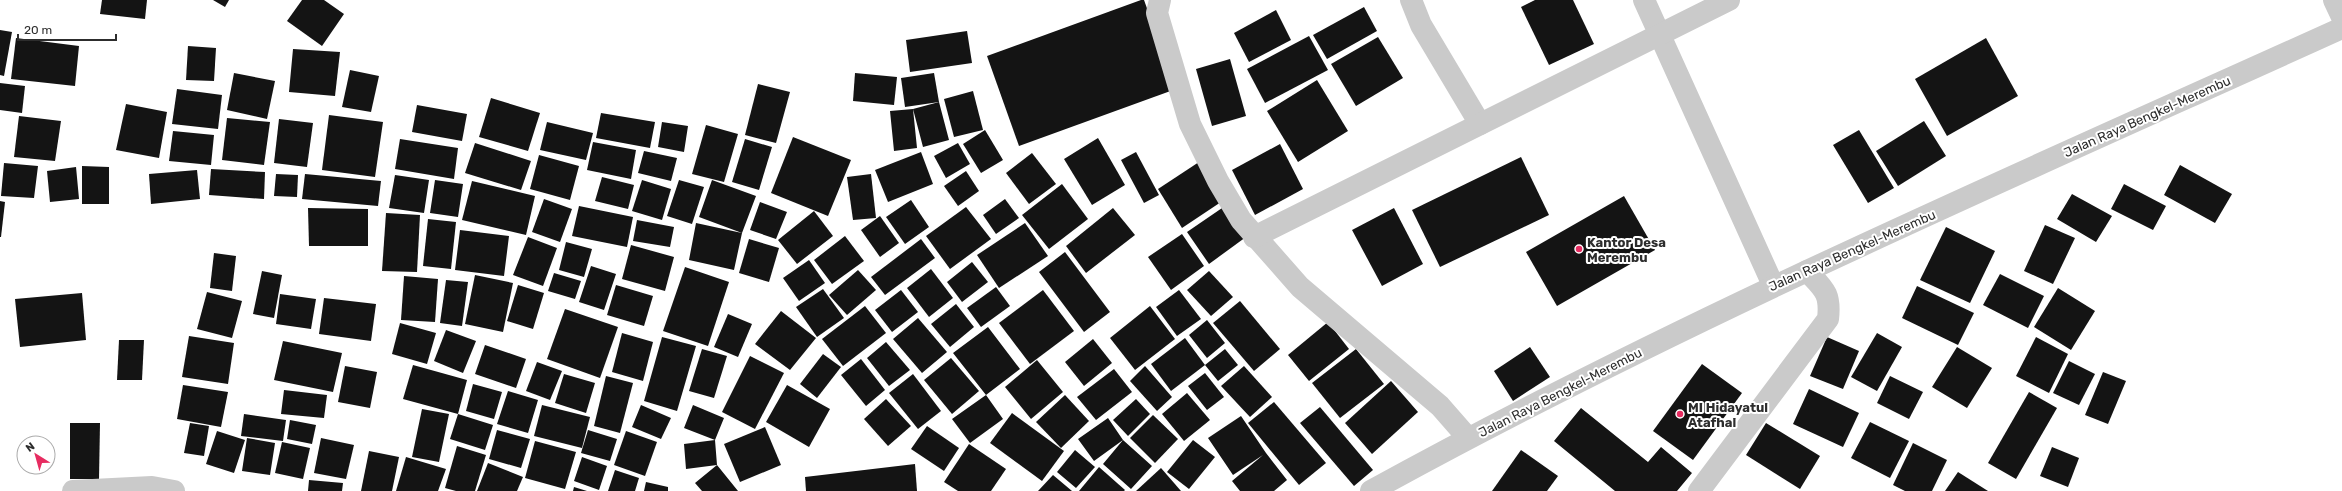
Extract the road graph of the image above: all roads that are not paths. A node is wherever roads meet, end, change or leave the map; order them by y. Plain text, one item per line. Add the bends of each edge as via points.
1 (1160, 0) edge
2 (1411, 0) edge
3 (1644, 0) edge
4 (1729, 0) edge
5 (2334, 0) edge
6 (2342, 17) edge
7 (2342, 28) edge
8 (1659, 35) junction
9 (1480, 124) junction
10 (1254, 237) junction
11 (1807, 271) junction
12 (1773, 285) junction
13 (1468, 438) junction
14 (73, 491) edge
15 (174, 491) edge
16 (1371, 491) edge
17 (1699, 491) edge

1 - 10 street via 1157,13 1190,124 1218,182
2 - 9 street via 1422,25
3 - 8 street
4 - 8 street
5 - 6 street
7 - 11 street, Jalan Raya Bengkel-Merembu
8 - 9 street
8 - 12 street
9 - 10 street
10 - 13 street via 1300,288 1440,406
11 - 12 street, Jalan Raya Bengkel-Merembu
11 - 17 street via 1822,287 1830,302 1828,319
12 - 13 street, Jalan Raya Bengkel-Merembu
13 - 16 street, Jalan Raya Bengkel-Merembu
14 - 15 street via 152,487

